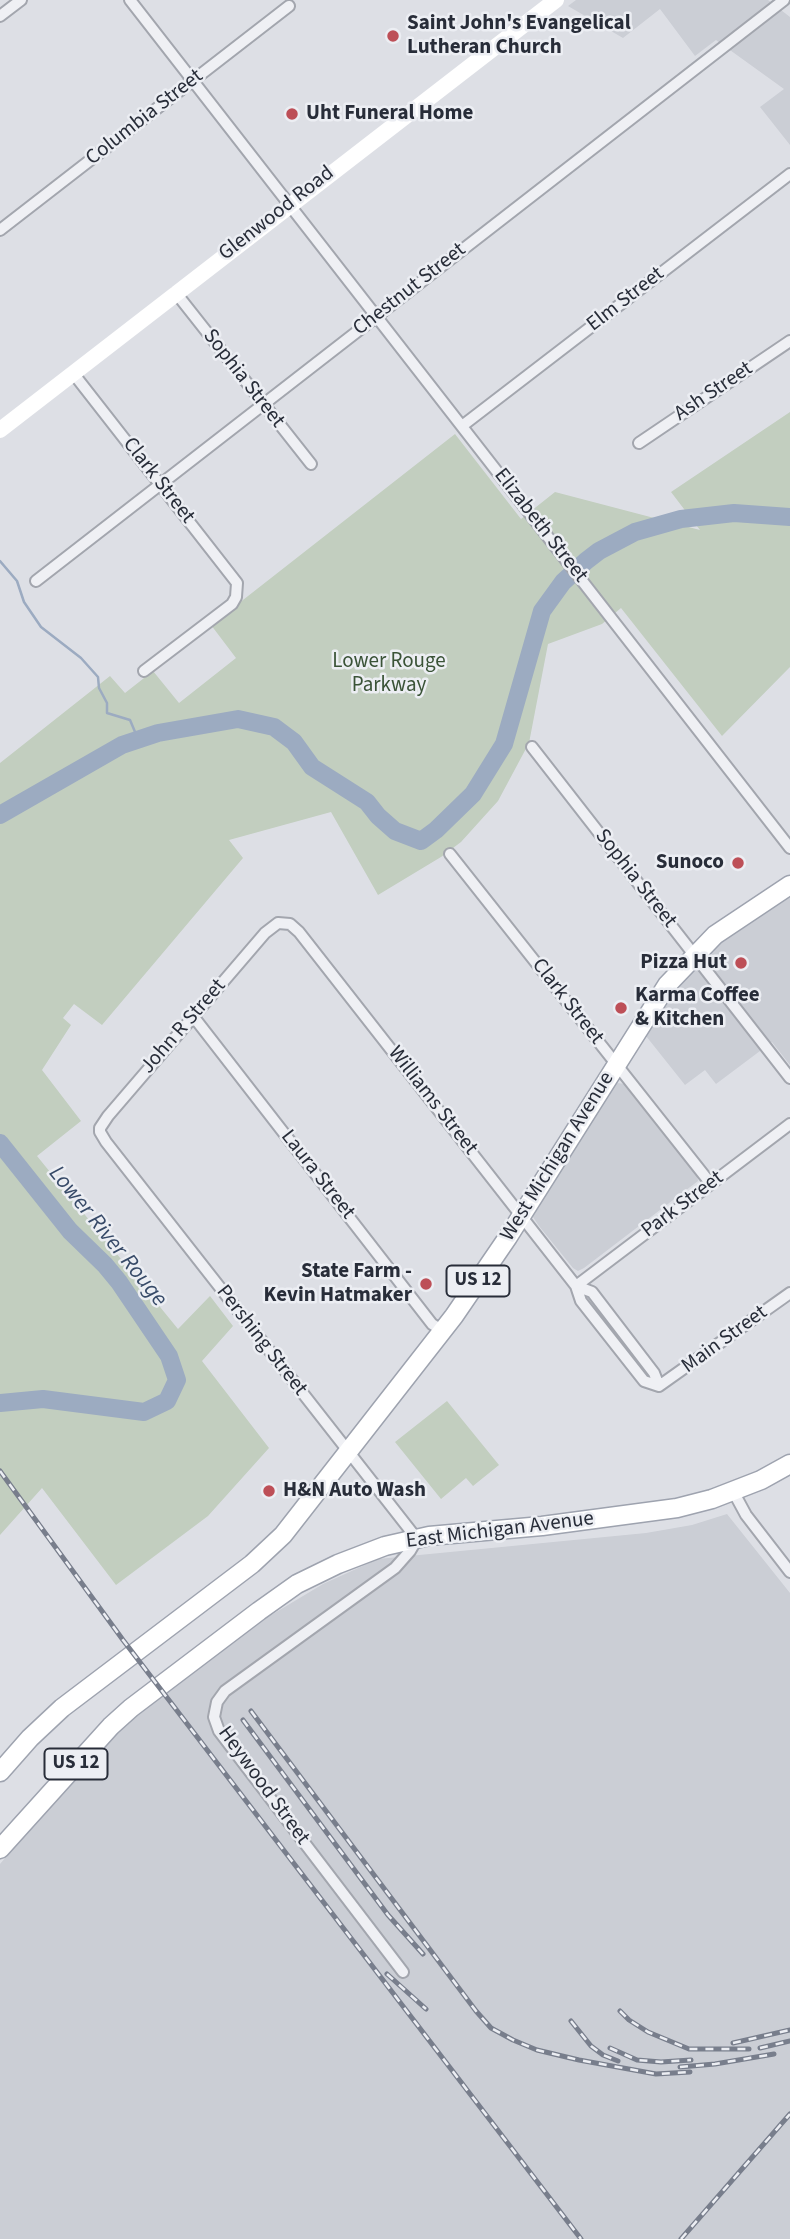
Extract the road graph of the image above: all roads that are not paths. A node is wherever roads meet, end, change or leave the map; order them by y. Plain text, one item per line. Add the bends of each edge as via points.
1 (21, 0) edge
2 (130, 0) edge
3 (556, 0) edge
4 (784, 0) edge
5 (289, 6) dead end
6 (0, 16) edge
7 (192, 80) junction
8 (790, 174) edge
9 (288, 205) junction
10 (0, 230) edge
11 (176, 293) junction
12 (376, 316) junction
13 (790, 341) edge
14 (73, 373) junction
15 (263, 404) junction
16 (462, 426) junction
17 (0, 430) edge
18 (639, 443) dead end
19 (311, 464) dead end
20 (160, 484) junction
21 (36, 581) dead end
22 (144, 671) dead end
23 (532, 747) dead end
24 (790, 848) edge
25 (450, 854) dead end
26 (790, 885) edge
27 (283, 922) joint
28 (695, 954) junction
29 (193, 1016) junction
30 (616, 1064) junction
31 (790, 1078) edge
32 (790, 1125) edge
33 (106, 1142) joint
34 (711, 1184) junction
35 (521, 1217) junction
36 (576, 1286) junction
37 (790, 1293) edge
38 (443, 1331) junction
39 (659, 1387) joint
40 (348, 1452) junction
41 (790, 1464) edge
42 (733, 1490) junction
43 (417, 1539) junction
44 (790, 1572) edge
45 (0, 1772) edge
46 (0, 1849) edge
47 (403, 1972) dead end

1 - 6 street
2 - 7 street, Elizabeth Street
3 - 9 street, Glenwood Road
4 - 12 street, Chestnut Street
5 - 7 street, Columbia Street
7 - 9 street, Elizabeth Street
7 - 10 street, Columbia Street
8 - 16 street, Elm Street
9 - 11 street, Glenwood Road
9 - 12 street, Elizabeth Street
11 - 14 street, Glenwood Road
11 - 15 street, Sophia Street
12 - 15 street, Chestnut Street
12 - 16 street, Elizabeth Street
13 - 18 street, Ash Street
14 - 17 street, Glenwood Road
14 - 20 street, Clark Street
15 - 19 street, Sophia Street
15 - 20 street, Chestnut Street
16 - 24 street, Elizabeth Street
20 - 21 street, Chestnut Street
20 - 22 street, Clark Street via 234,577 238,591 232,604
23 - 28 street, Sophia Street
25 - 30 street, Clark Street
26 - 28 main road, West Michigan Avenue / US 12 via 727,926
27 - 29 street, John R Street via 265,933
27 - 35 street, Williams Street via 299,932
28 - 30 main road, West Michigan Avenue / US 12 via 667,985
28 - 31 street, Sophia Street
29 - 33 street, John R Street via 104,1121 100,1132
29 - 38 street, Laura Street via 432,1324
30 - 34 street, Clark Street
30 - 35 main road, West Michigan Avenue / US 12
32 - 34 street, Park Street
33 - 40 street, Pershing Street
34 - 36 street, Park Street
35 - 36 street, Williams Street
35 - 38 main road, West Michigan Avenue / US 12
36 - 39 street, Williams Street via 592,1292 654,1373
37 - 39 street, Main Street
38 - 40 main road, West Michigan Avenue / US 12
40 - 43 street, Pershing Street
40 - 45 main road, West Michigan Avenue / US 12 via 283,1535 252,1564 62,1708
41 - 42 main road, East Michigan Avenue / US 12
42 - 43 main road, East Michigan Avenue / US 12 via 654,1512
42 - 44 street via 746,1515
43 - 46 main road, East Michigan Avenue / US 12 via 338,1563 297,1584 111,1726
43 - 47 street, Heywood Street via 394,1568 225,1691 215,1709 219,1731

